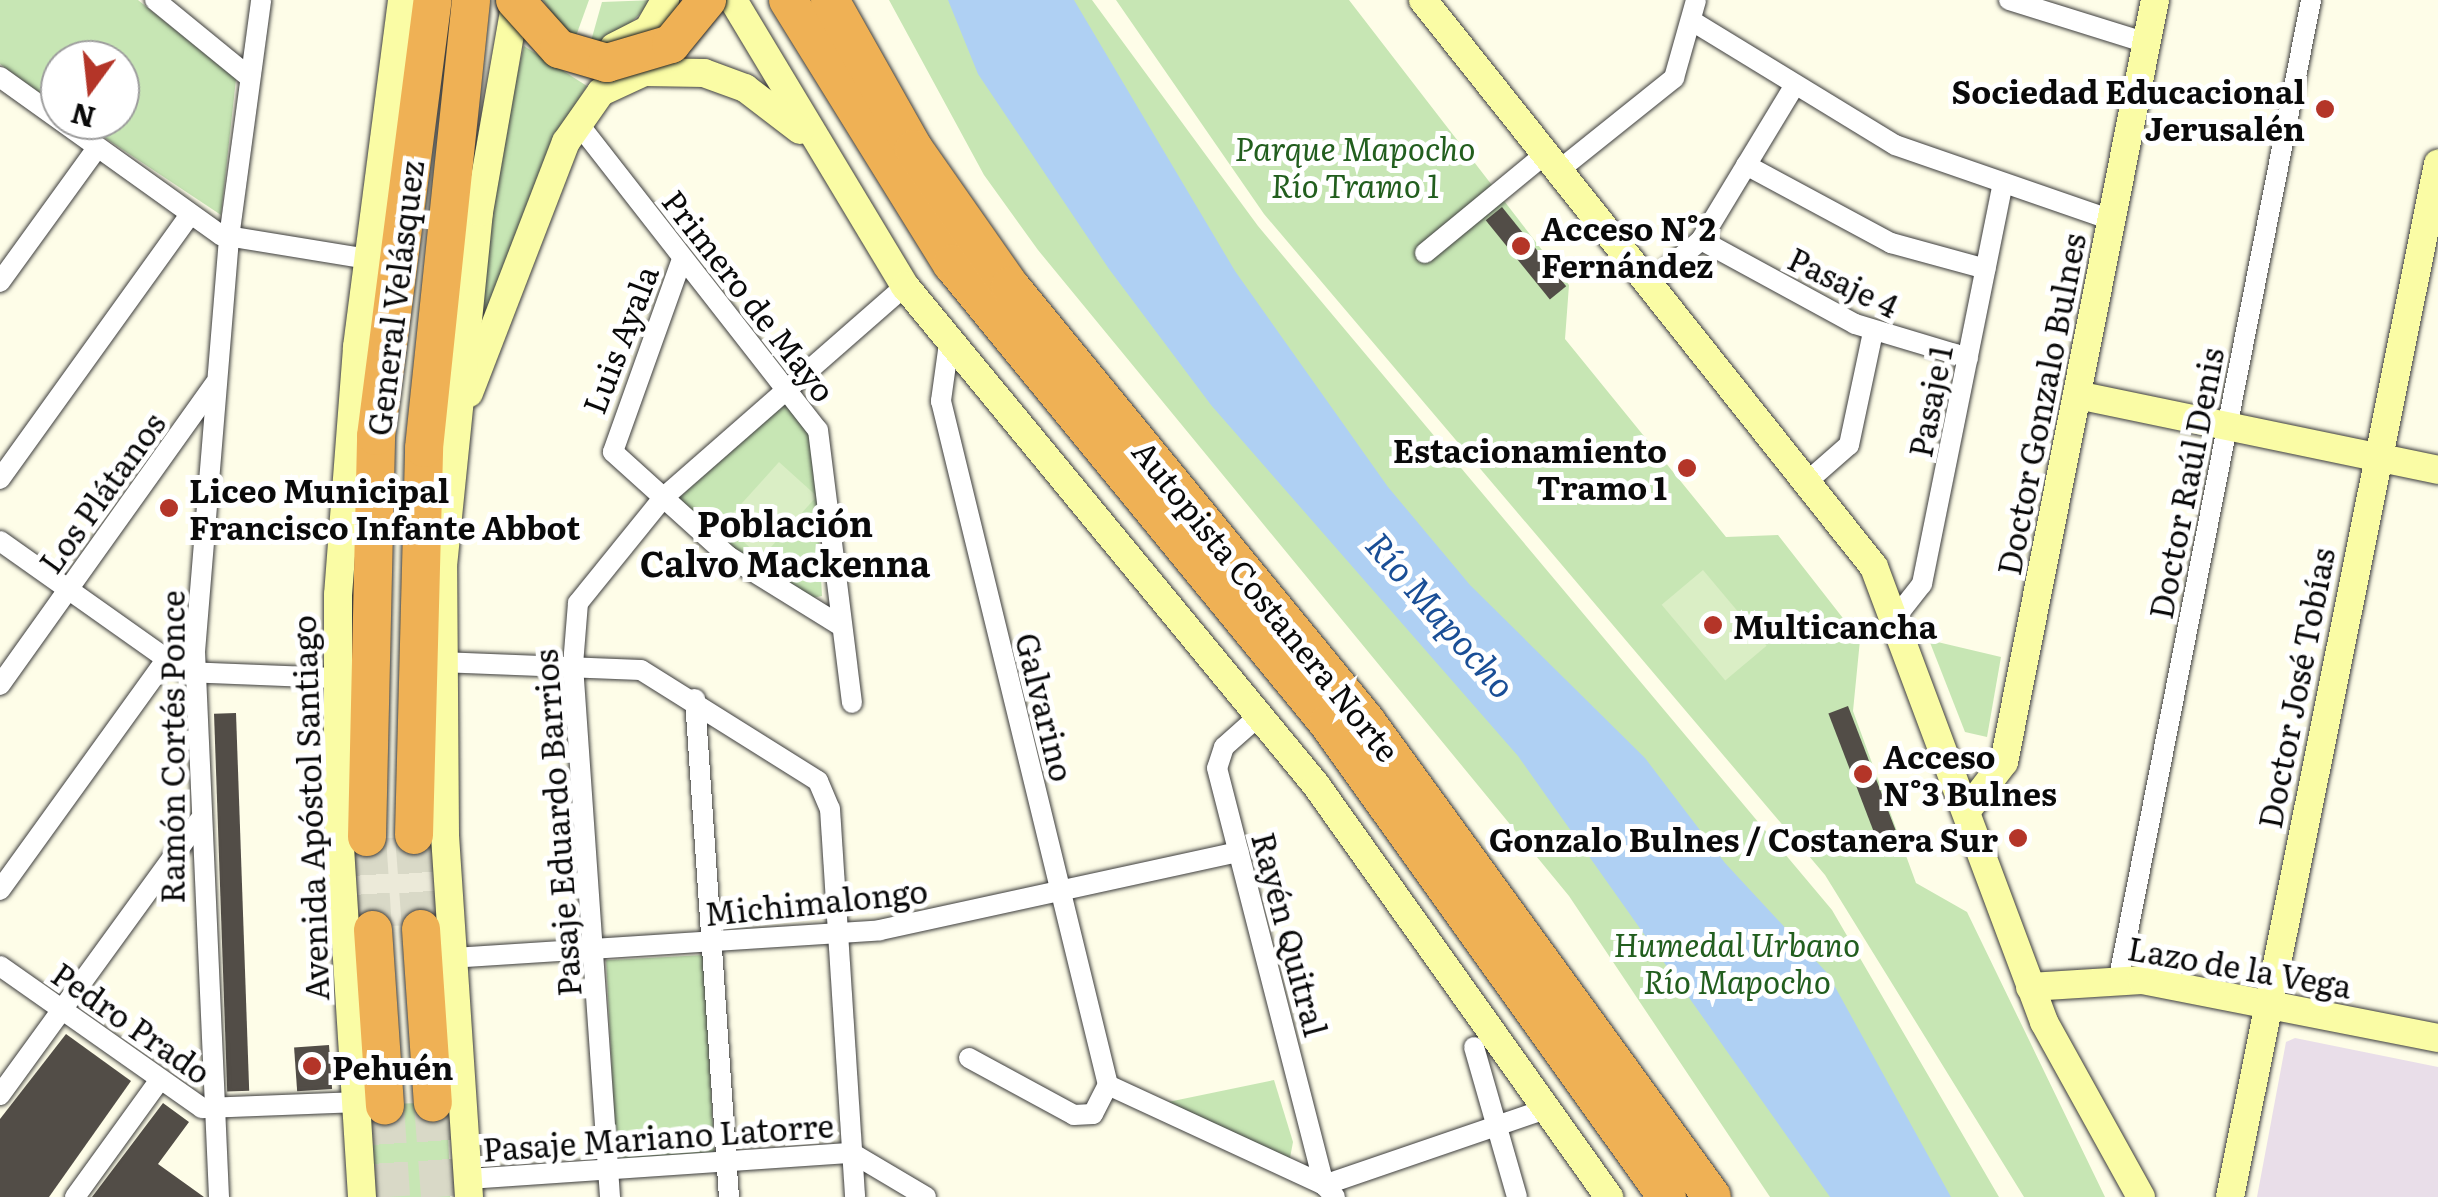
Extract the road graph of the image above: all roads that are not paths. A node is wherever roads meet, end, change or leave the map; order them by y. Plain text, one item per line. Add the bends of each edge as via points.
1 (156, 0) edge
2 (260, 0) edge
3 (402, 0) edge
4 (433, 0) edge
5 (471, 0) edge
6 (515, 0) edge
7 (536, 0) edge
8 (666, 0) edge
9 (710, 0) edge
10 (733, 0) edge
11 (788, 0) edge
12 (830, 0) edge
13 (1423, 0) edge
14 (2009, 0) edge
15 (2156, 0) edge
16 (2310, 0) edge
17 (1694, 11) edge
18 (2147, 43) junction
19 (250, 76) junction
20 (0, 78) edge
21 (1793, 88) junction
22 (783, 89) junction
23 (577, 122) junction
24 (96, 148) junction
25 (820, 148) junction
26 (1551, 163) junction
27 (2438, 164) edge
28 (1746, 166) junction
29 (2002, 188) junction
30 (2435, 195) edge
31 (190, 215) junction
32 (2112, 220) junction
33 (229, 238) junction
34 (1701, 240) junction
35 (1426, 254) dead end
36 (368, 258) junction
37 (682, 259) junction
38 (1986, 269) junction
39 (0, 282) edge
40 (1649, 284) junction
41 (905, 286) junction
42 (1873, 332) junction
43 (949, 344) junction
44 (1968, 358) junction
45 (216, 383) junction
46 (786, 390) junction
47 (2077, 395) junction
48 (2227, 425) junction
49 (452, 441) junction
50 (2378, 458) junction
51 (2438, 470) edge
52 (0, 480) edge
53 (1809, 480) junction
54 (663, 498) junction
55 (0, 541) edge
56 (68, 590) junction
57 (1896, 617) junction
58 (841, 626) junction
59 (166, 660) junction
60 (440, 662) junction
61 (573, 665) junction
62 (196, 676) junction
63 (336, 678) junction
64 (0, 685) edge
65 (696, 700) junction
66 (852, 703) dead end
67 (1260, 714) junction
68 (1968, 809) junction
69 (199, 821) junction
70 (414, 835) tunnel mouth
71 (367, 837) tunnel mouth
72 (1239, 852) junction
73 (0, 890) edge
74 (1061, 896) junction
75 (421, 929) tunnel mouth
76 (373, 930) tunnel mouth
77 (838, 934) junction
78 (712, 942) junction
79 (593, 950) junction
80 (452, 958) junction
81 (0, 966) edge
82 (2120, 977) junction
83 (2030, 986) junction
84 (2267, 1004) junction
85 (62, 1010) junction
86 (2438, 1038) edge
87 (1474, 1047) dead end
88 (969, 1058) dead end
89 (159, 1081) junction
90 (1108, 1085) junction
91 (0, 1094) edge
92 (433, 1102) tunnel mouth
93 (371, 1104) junction
94 (212, 1108) junction
95 (1549, 1108) junction
96 (1496, 1126) junction
97 (852, 1154) junction
98 (727, 1162) junction
99 (608, 1170) junction
100 (468, 1188) edge
101 (1330, 1191) edge
102 (75, 1197) edge
103 (219, 1197) edge
104 (362, 1197) edge
105 (610, 1197) edge
106 (729, 1197) edge
107 (855, 1197) edge
108 (926, 1197) edge
109 (1516, 1197) edge
110 (1609, 1197) edge
111 (1667, 1197) edge
112 (1712, 1197) edge
113 (2141, 1197) edge
114 (2230, 1197) edge

1 - 19 street
2 - 19 street, Ramón Cortés Ponce
3 - 36 street, Avenida Apóstol Santiago
4 - 71 highway, General Velásquez via 376,436
5 - 70 highway, General Velásquez via 424,448
6 - 9 highway, bridge via 559,50 607,63 671,44
6 - 49 street
7 - 8 street via 562,36 600,48 638,38
9 - 22 street
10 - 22 street
11 - 111 highway, Autopista Costanera Norte via 952,264 1328,723
12 - 112 highway, Autopista Costanera Norte via 914,148 1010,286 1366,721
13 - 26 street
14 - 18 street
15 - 18 street, Doctor Gonzalo Bulnes
16 - 48 street, Doctor Raúl Denis
17 - 21 street
17 - 26 street via 1674,78
18 - 32 street, Doctor Gonzalo Bulnes
19 - 33 street, Ramón Cortés Ponce
20 - 24 street
21 - 28 street
21 - 29 street via 1895,145
22 - 25 street
23 - 25 street via 619,80 689,70 745,88
23 - 37 street, Primero de Mayo
23 - 49 street
24 - 31 street
24 - 39 street
25 - 41 street
26 - 35 street
26 - 40 street
27 - 30 street, Doctor José Tobías
28 - 34 street
28 - 38 street via 1910,252
29 - 32 street
29 - 38 street, Pasaje 1
30 - 50 street, Doctor José Tobías
31 - 33 street
31 - 52 street
32 - 47 street, Doctor Gonzalo Bulnes
33 - 36 street
33 - 45 street, Ramón Cortés Ponce
34 - 40 street
34 - 42 street, Pasaje 4
36 - 63 street, Avenida Apóstol Santiago
37 - 46 street, Primero de Mayo
37 - 54 street, Luis Ayala via 611,444
38 - 44 street, Pasaje 1
40 - 53 street
41 - 43 street
41 - 46 street, Pasaje Eduardo Barrios
42 - 44 street, Pasaje 4
42 - 53 street via 1849,445
43 - 67 street
43 - 74 street, Galvarino via 941,401
44 - 57 street, Pasaje 1 via 1922,584
45 - 56 street, Los Plátanos
45 - 62 street, Ramón Cortés Ponce
46 - 54 street, Pasaje Eduardo Barrios
46 - 58 street, Primero de Mayo via 824,447
47 - 48 street
47 - 68 street, Doctor Gonzalo Bulnes via 2004,762
48 - 50 street
48 - 82 street, Doctor Raúl Denis
49 - 60 street
50 - 51 street
50 - 84 street, Doctor José Tobías
53 - 57 street via 1874,567
54 - 58 street, Luis Ayala via 728,556
54 - 61 street, Pasaje Eduardo Barrios via 582,595
55 - 56 street
56 - 59 street
56 - 64 street, Los Plátanos
57 - 68 street
58 - 66 street, Primero de Mayo
59 - 62 street
59 - 73 street
60 - 61 street
60 - 80 street
61 - 65 street via 641,670
61 - 79 street, Pasaje Eduardo Barrios
62 - 63 street
62 - 69 street, Ramón Cortés Ponce
63 - 93 street, Avenida Apóstol Santiago
65 - 77 street via 824,788
65 - 78 street
67 - 72 street, Rayén Quitral via 1218,759
67 - 95 street
68 - 83 street
69 - 85 street
69 - 94 street, Ramón Cortés Ponce
72 - 74 street, Michimalongo
72 - 101 street, Rayén Quitral
74 - 77 street, Michimalongo
74 - 90 street, Galvarino
75 - 92 highway
76 - 93 highway
77 - 78 street, Michimalongo
77 - 97 street
78 - 79 street, Michimalongo
78 - 98 street
79 - 80 street, Michimalongo
79 - 99 street, Pasaje Eduardo Barrios
80 - 100 street
81 - 85 street, Pedro Prado
82 - 83 street, Lazo de la Vega
82 - 84 street, Lazo de la Vega
83 - 113 street
84 - 86 street, Lazo de la Vega
84 - 114 street, Doctor José Tobías
85 - 89 street, Pedro Prado
85 - 91 street
87 - 96 street
88 - 90 street via 1074,1115 1093,1114
89 - 94 street, Pedro Prado
89 - 102 street
90 - 101 street
93 - 94 street, Pedro Prado
93 - 104 street, Avenida Apóstol Santiago
94 - 103 street, Ramón Cortés Ponce
95 - 96 street
95 - 110 street
96 - 101 street
96 - 109 street
97 - 98 street, Pasaje Mariano Latorre
97 - 107 street
97 - 108 street
98 - 99 street, Pasaje Mariano Latorre
98 - 106 street
99 - 100 street, Pasaje Mariano Latorre
99 - 105 street, Pasaje Eduardo Barrios

